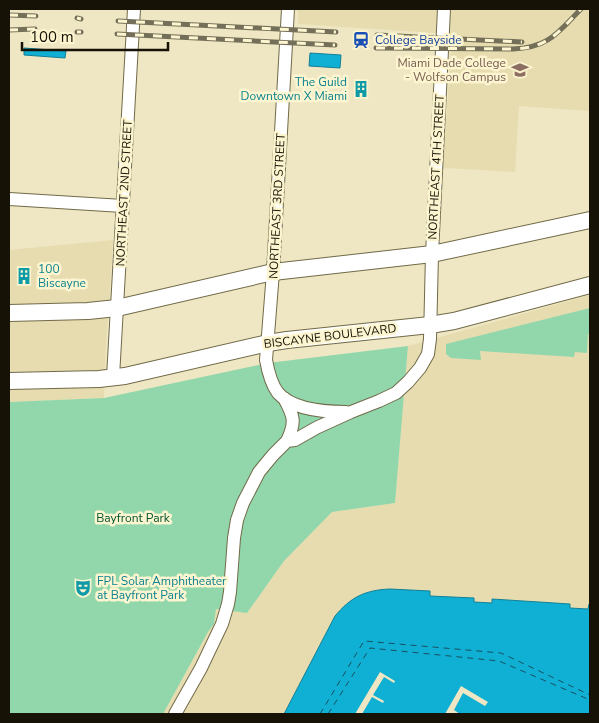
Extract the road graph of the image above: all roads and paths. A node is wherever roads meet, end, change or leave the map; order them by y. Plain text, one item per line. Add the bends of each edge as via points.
1 (134, 9) edge
2 (288, 9) edge
3 (444, 9) edge
4 (9, 199) edge
5 (123, 206) junction
6 (590, 220) edge
7 (432, 254) junction
8 (273, 272) junction
9 (590, 285) edge
10 (117, 308) junction
11 (9, 313) edge
12 (430, 324) junction
13 (268, 343) junction
14 (113, 377) junction
15 (9, 382) edge
16 (284, 398) junction
17 (351, 412) junction
18 (287, 441) junction
19 (175, 714) edge

1 - 5 street, NORTHEAST 2ND STREET
2 - 8 street, NORTHEAST 3RD STREET
3 - 7 street, NORTHEAST 4TH STREET
4 - 5 street
5 - 10 street, NORTHEAST 2ND STREET
6 - 7 main road
7 - 8 main road
7 - 12 street, NORTHEAST 4TH STREET
8 - 10 main road
8 - 13 street, NORTHEAST 3RD STREET
9 - 12 main road, BISCAYNE BOULEVARD via 454,321
10 - 11 main road
10 - 14 street, NORTHEAST 2ND STREET
12 - 13 main road, BISCAYNE BOULEVARD
12 - 17 street, NORTHEAST 4TH STREET via 428,354 408,382 396,393
13 - 14 main road, BISCAYNE BOULEVARD
13 - 16 street, NORTHEAST 3RD STREET via 266,360 269,374 277,392
14 - 15 main road, BISCAYNE BOULEVARD
16 - 17 street via 298,406 317,410
16 - 18 street, NORTHEAST 3RD STREET via 294,420
17 - 18 street, NORTHEAST 4TH STREET via 296,440
18 - 19 street via 259,472 243,503 234,538 231,583 224,617 208,655

